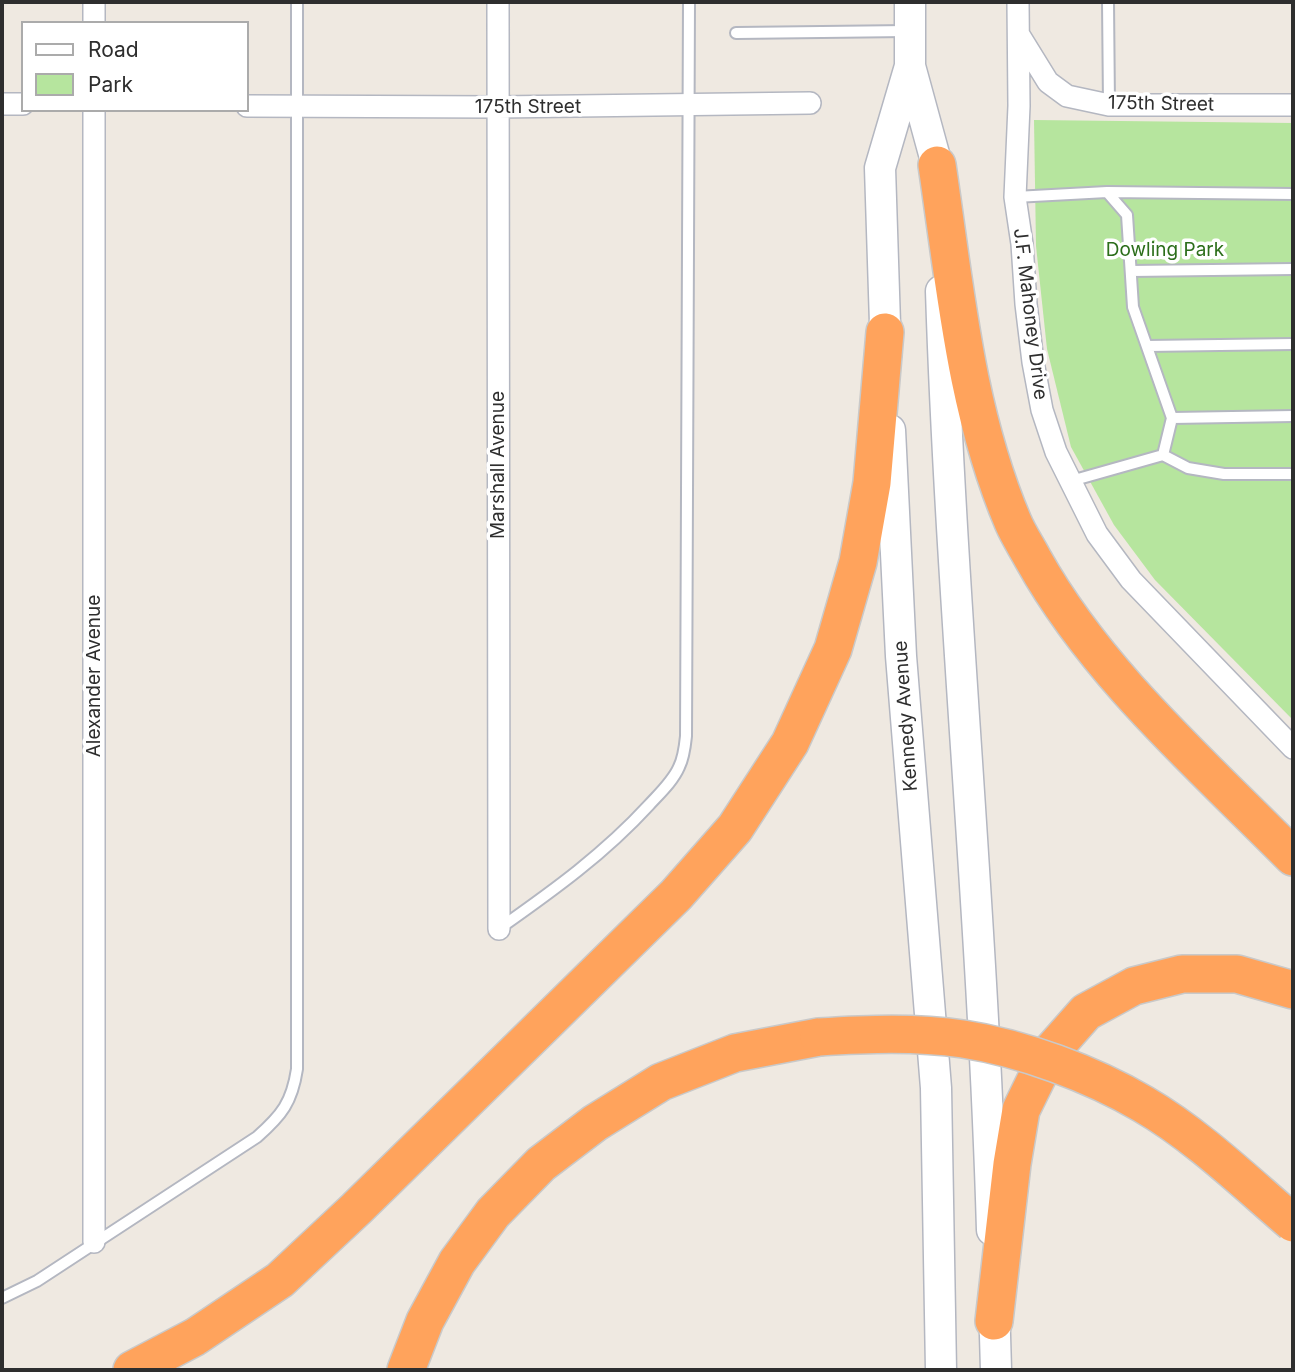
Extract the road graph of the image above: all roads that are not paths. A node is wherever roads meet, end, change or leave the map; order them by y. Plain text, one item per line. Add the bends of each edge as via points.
1 (94, 2) edge
2 (297, 2) edge
3 (498, 2) edge
4 (689, 2) edge
5 (909, 2) edge
6 (1018, 2) edge
7 (1108, 2) edge
8 (94, 21) edge
9 (910, 31) junction
10 (736, 33) dead end
11 (1018, 34) junction
12 (910, 66) junction
13 (810, 103) dead end
14 (2, 104) edge
15 (21, 104) edge
16 (1109, 105) junction
17 (1293, 105) edge
18 (248, 106) edge
19 (297, 106) junction
20 (689, 106) junction
21 (498, 107) junction
22 (94, 112) edge
23 (937, 165) junction
24 (1107, 192) junction
25 (1293, 194) edge
26 (1015, 197) junction
27 (1293, 269) edge
28 (1131, 271) junction
29 (885, 332) junction
30 (1293, 344) edge
31 (1147, 346) junction
32 (1293, 416) edge
33 (1172, 418) junction
34 (1163, 455) junction
35 (1293, 474) edge
36 (1071, 481) junction
37 (1293, 748) edge
38 (1293, 857) edge
39 (499, 929) joint
40 (1293, 990) edge
41 (1293, 1223) edge
42 (94, 1242) junction
43 (2, 1298) edge
44 (995, 1321) junction
45 (132, 1370) edge
46 (406, 1370) edge
47 (941, 1370) edge
48 (996, 1370) edge

1 - 8 street
2 - 19 lane
3 - 21 street, Marshall Avenue
4 - 20 lane
5 - 9 main road, Kennedy Avenue
6 - 11 street, J.F. Mahoney Drive
7 - 16 lane
9 - 10 lane
9 - 12 main road, Kennedy Avenue
11 - 16 street, 175th Street via 1048,82 1067,96
11 - 26 street, J.F. Mahoney Drive
12 - 23 main road, Kennedy Avenue
12 - 29 main road, Kennedy Avenue via 880,168
13 - 20 street, 175th Street
14 - 15 street
16 - 17 street, 175th Street
18 - 19 street, 175th Street
19 - 21 street, 175th Street
19 - 42 lane via 295,1082 288,1104 257,1137
20 - 21 street, 175th Street
20 - 39 lane via 683,755 666,787 623,833
21 - 39 street, Marshall Avenue
22 - 42 street, Alexander Avenue
23 - 38 highway via 972,393 1013,522 1085,639
23 - 44 main road, Kennedy Avenue via 946,455 989,1111
24 - 25 lane
24 - 26 lane
24 - 28 lane via 1128,215
26 - 36 street, J.F. Mahoney Drive via 1042,410
27 - 28 lane
28 - 31 lane via 1133,307
29 - 45 highway via 872,483 858,562 833,649 790,743 734,828 676,895 280,1280 195,1337
29 - 47 main road, Kennedy Avenue via 901,656 936,1088
30 - 31 lane
31 - 33 lane
32 - 33 lane
33 - 34 lane
34 - 35 lane via 1188,468 1224,474
34 - 36 lane
36 - 37 street, J.F. Mahoney Drive via 1097,534 1131,580
40 - 44 highway via 1237,974 1182,974 1134,985 1086,1012 1048,1055 1021,1110
41 - 46 highway, bridge via 1194,1140 1143,1104 1088,1077 1022,1053 963,1039 879,1033 819,1037 735,1053 661,1082 541,1164 493,1213 457,1262 425,1321
42 - 43 lane via 37,1281
44 - 48 main road, Kennedy Avenue

